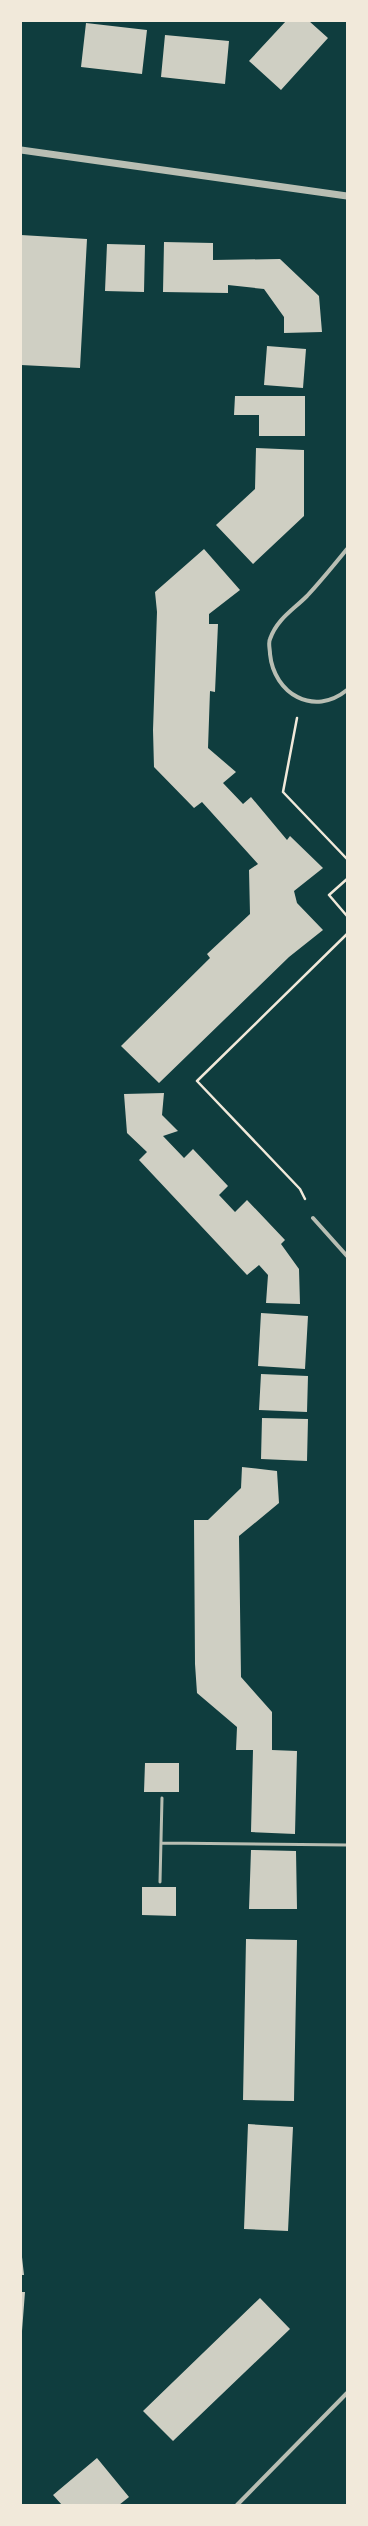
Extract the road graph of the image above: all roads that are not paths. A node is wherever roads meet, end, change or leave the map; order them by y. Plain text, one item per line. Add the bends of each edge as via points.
1 (21, 150) edge
2 (347, 196) edge
3 (347, 549) edge
4 (347, 690) edge
5 (313, 1218) road end
6 (347, 1256) edge
7 (162, 1798) dead end
8 (162, 1843) junction
9 (347, 1845) edge
10 (160, 1882) dead end
11 (347, 2393) edge
12 (237, 2505) edge

1 - 2 street
3 - 4 street via 306,596 278,622 269,640 271,665 283,687 300,700 319,702 338,697
5 - 6 street
7 - 8 lane
8 - 9 lane
8 - 10 lane
11 - 12 street

